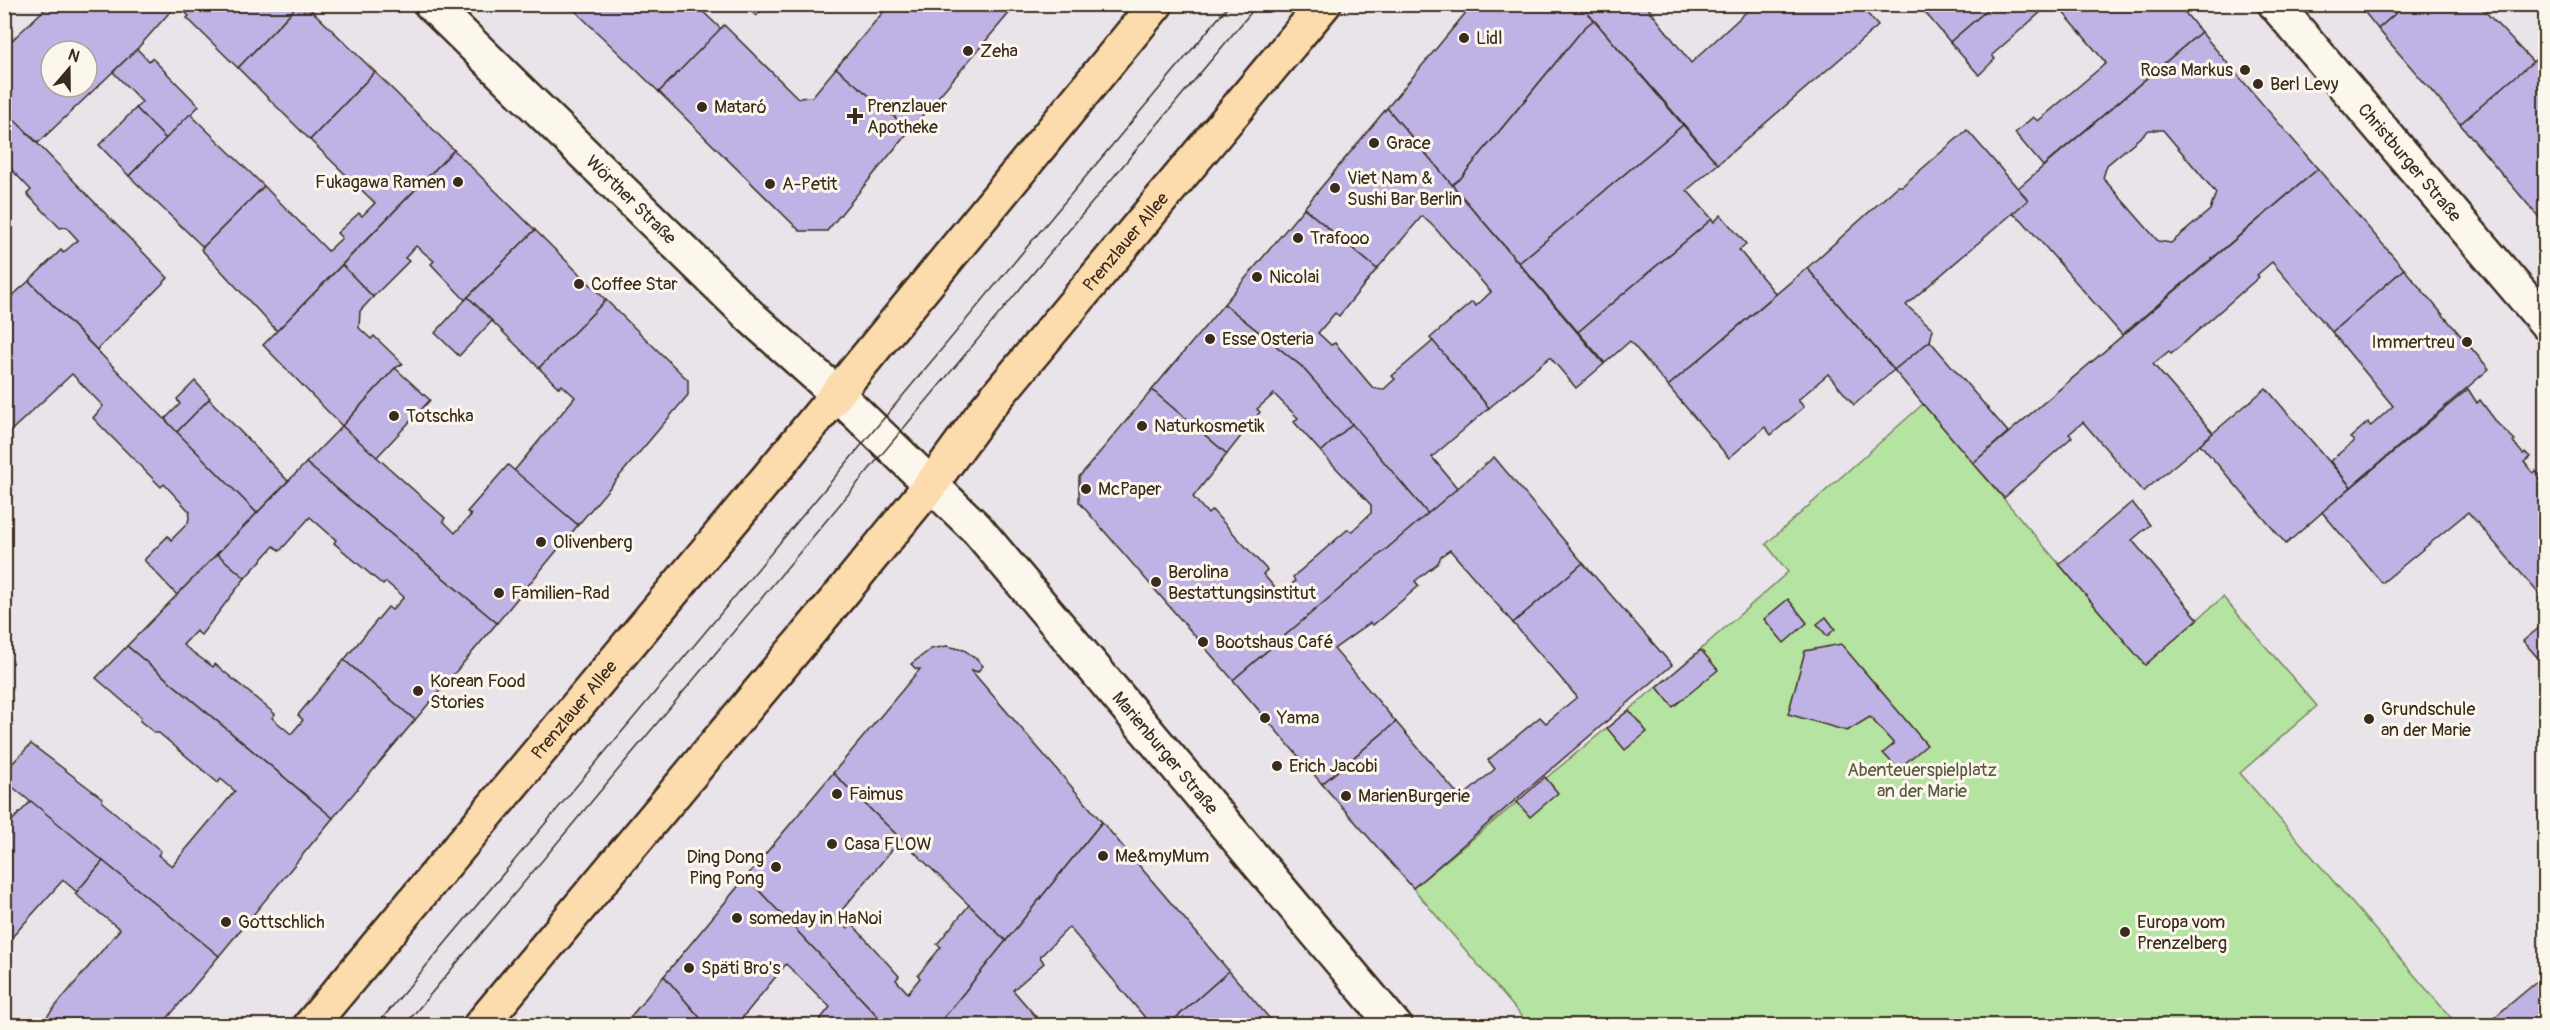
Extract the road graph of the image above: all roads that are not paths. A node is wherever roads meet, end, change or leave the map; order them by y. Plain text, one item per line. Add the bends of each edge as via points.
1 (431, 4) edge
2 (1156, 4) edge
3 (1324, 4) edge
4 (2275, 4) edge
5 (2546, 323) edge
6 (836, 393) junction
7 (932, 483) junction
8 (310, 1026) edge
9 (480, 1026) edge
10 (1395, 1026) edge

1 - 6 street, Wörther Straße via 752,318
2 - 6 main road, Prenzlauer Allee
3 - 7 main road, Prenzlauer Allee via 987,408
4 - 5 street, Christburger Straße
6 - 7 street
6 - 8 main road, Prenzlauer Allee
7 - 9 main road, Prenzlauer Allee
7 - 10 street, Marienburger Straße via 977,529

